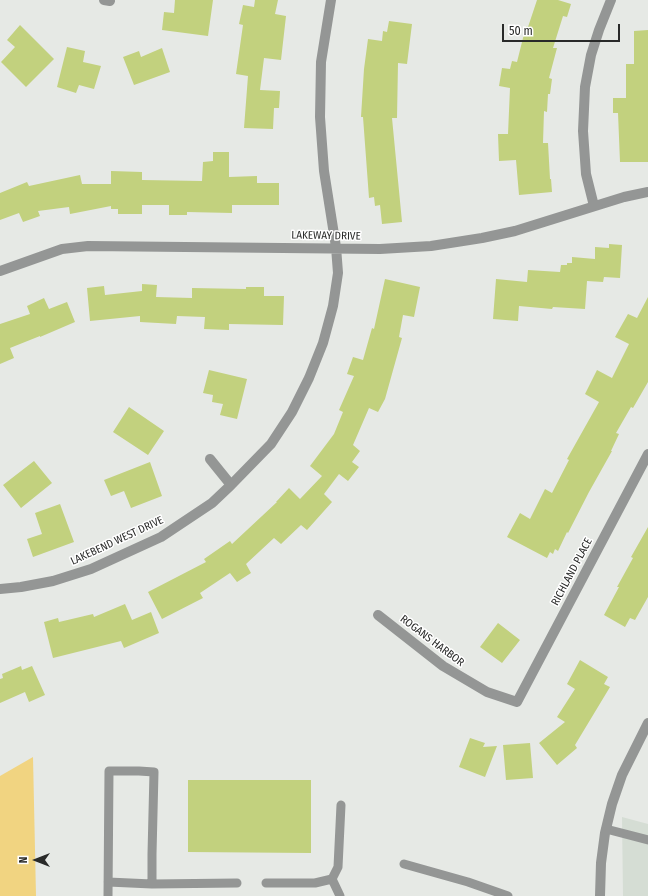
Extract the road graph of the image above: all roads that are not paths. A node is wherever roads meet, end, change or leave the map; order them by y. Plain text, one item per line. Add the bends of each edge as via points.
1 (331, 0) edge
2 (612, 0) edge
3 (648, 192) edge
4 (594, 206) junction
5 (336, 247) junction
6 (0, 271) edge
7 (648, 454) edge
8 (210, 459) dead end
9 (231, 485) junction
10 (0, 589) edge
11 (378, 615) dead end
12 (517, 702) joint
13 (648, 723) edge
14 (340, 805) dead end
15 (606, 829) junction
16 (648, 840) edge
17 (404, 864) dead end
18 (332, 879) junction
19 (108, 882) junction
20 (237, 883) dead end
21 (266, 883) dead end
22 (152, 884) junction
23 (108, 896) edge
24 (340, 896) edge
25 (508, 896) edge
26 (600, 896) edge

1 - 5 street, LAKEBEND WEST DRIVE via 321,62 320,117 324,171
2 - 4 street via 591,55 586,87 583,131 586,174
3 - 4 street, LAKEWAY DRIVE
4 - 5 street, LAKEWAY DRIVE via 515,231 454,243 380,249
5 - 6 street, LAKEWAY DRIVE via 88,246 62,248
5 - 9 street, LAKEBEND WEST DRIVE via 338,273 333,306 323,343 309,378 292,412 271,444
7 - 12 street, RICHLAND PLACE
8 - 9 street
9 - 10 street, LAKEBEND WEST DRIVE via 212,503 161,537 91,569 54,582
11 - 12 street, ROGANS HARBOR via 443,666 487,692
13 - 15 street via 622,775
14 - 18 lane via 338,867
15 - 16 lane
15 - 26 street
17 - 25 lane
18 - 21 lane via 315,883
18 - 24 lane
19 - 22 lane
19 - 22 lane via 110,771 139,771 154,772
19 - 23 lane
20 - 22 lane

